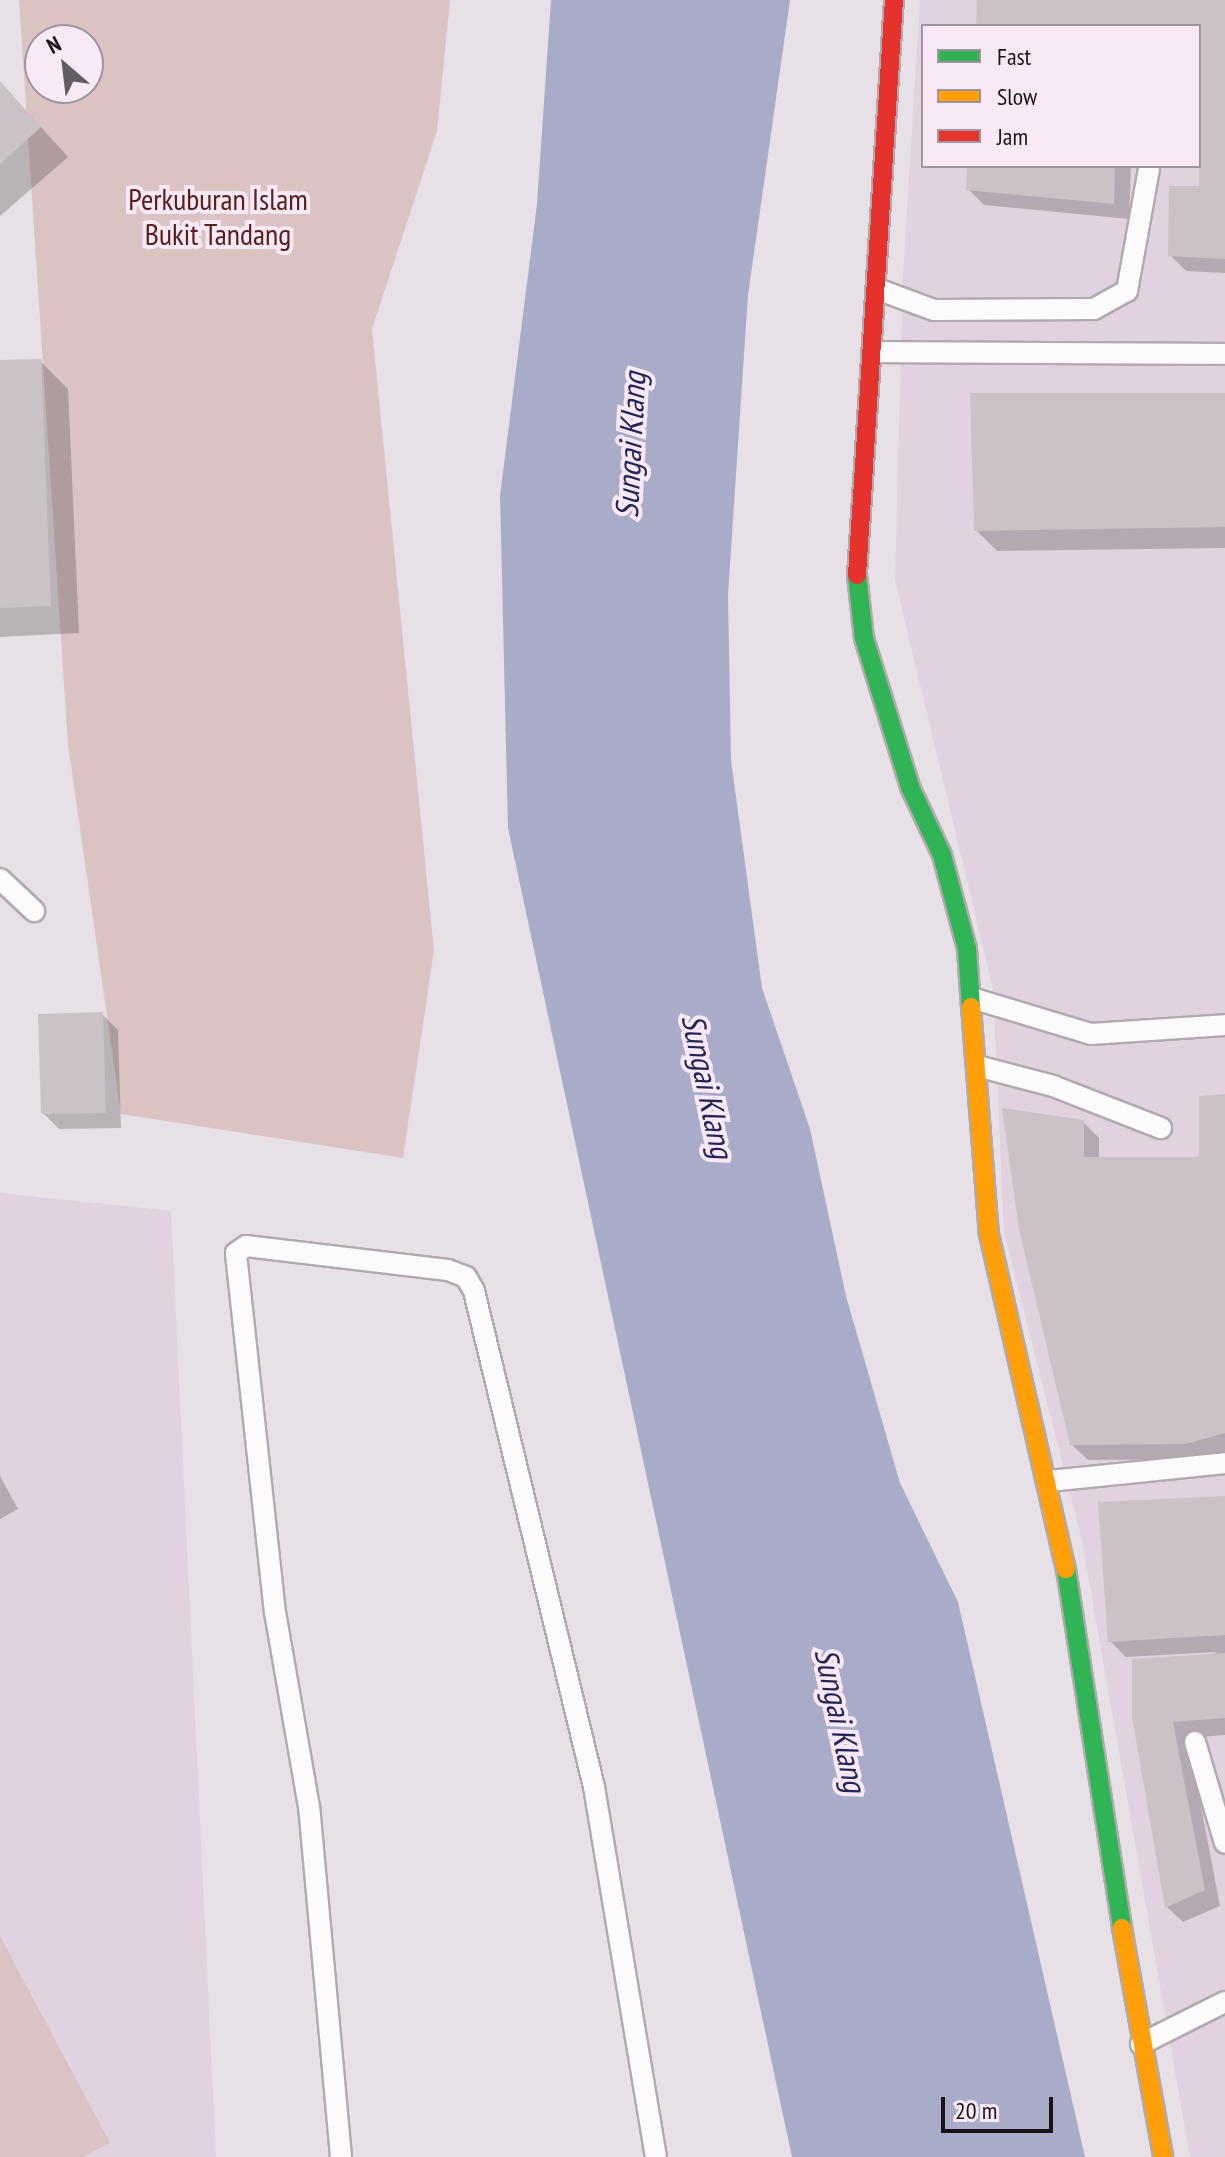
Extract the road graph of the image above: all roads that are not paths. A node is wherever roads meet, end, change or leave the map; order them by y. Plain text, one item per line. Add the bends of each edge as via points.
1 (894, 0) edge
2 (1149, 169) dead end
3 (877, 289) junction
4 (872, 352) junction
5 (1225, 354) edge
6 (0, 879) edge
7 (34, 911) dead end
8 (975, 999) junction
9 (1225, 1025) edge
10 (977, 1066) junction
11 (1161, 1128) dead end
12 (1225, 1463) edge
13 (1049, 1481) junction
14 (1195, 1742) dead end
15 (1225, 1843) edge
16 (1225, 2002) edge
17 (1141, 2044) junction
18 (341, 2157) edge
19 (656, 2157) edge
20 (1163, 2157) edge

1 - 3 street
2 - 3 lane via 1127,291 1094,309 934,310
3 - 4 street
4 - 5 lane
4 - 8 street via 856,566 864,638 910,787 942,855
6 - 7 lane
8 - 9 lane via 1091,1034
8 - 10 street
10 - 11 lane via 1053,1086
10 - 13 street via 978,1141 989,1234
12 - 13 lane
13 - 17 street
14 - 15 lane
16 - 17 lane
17 - 20 street
18 - 19 lane via 309,1807 275,1613 236,1253 246,1246 448,1270 466,1277 474,1291 594,1787

